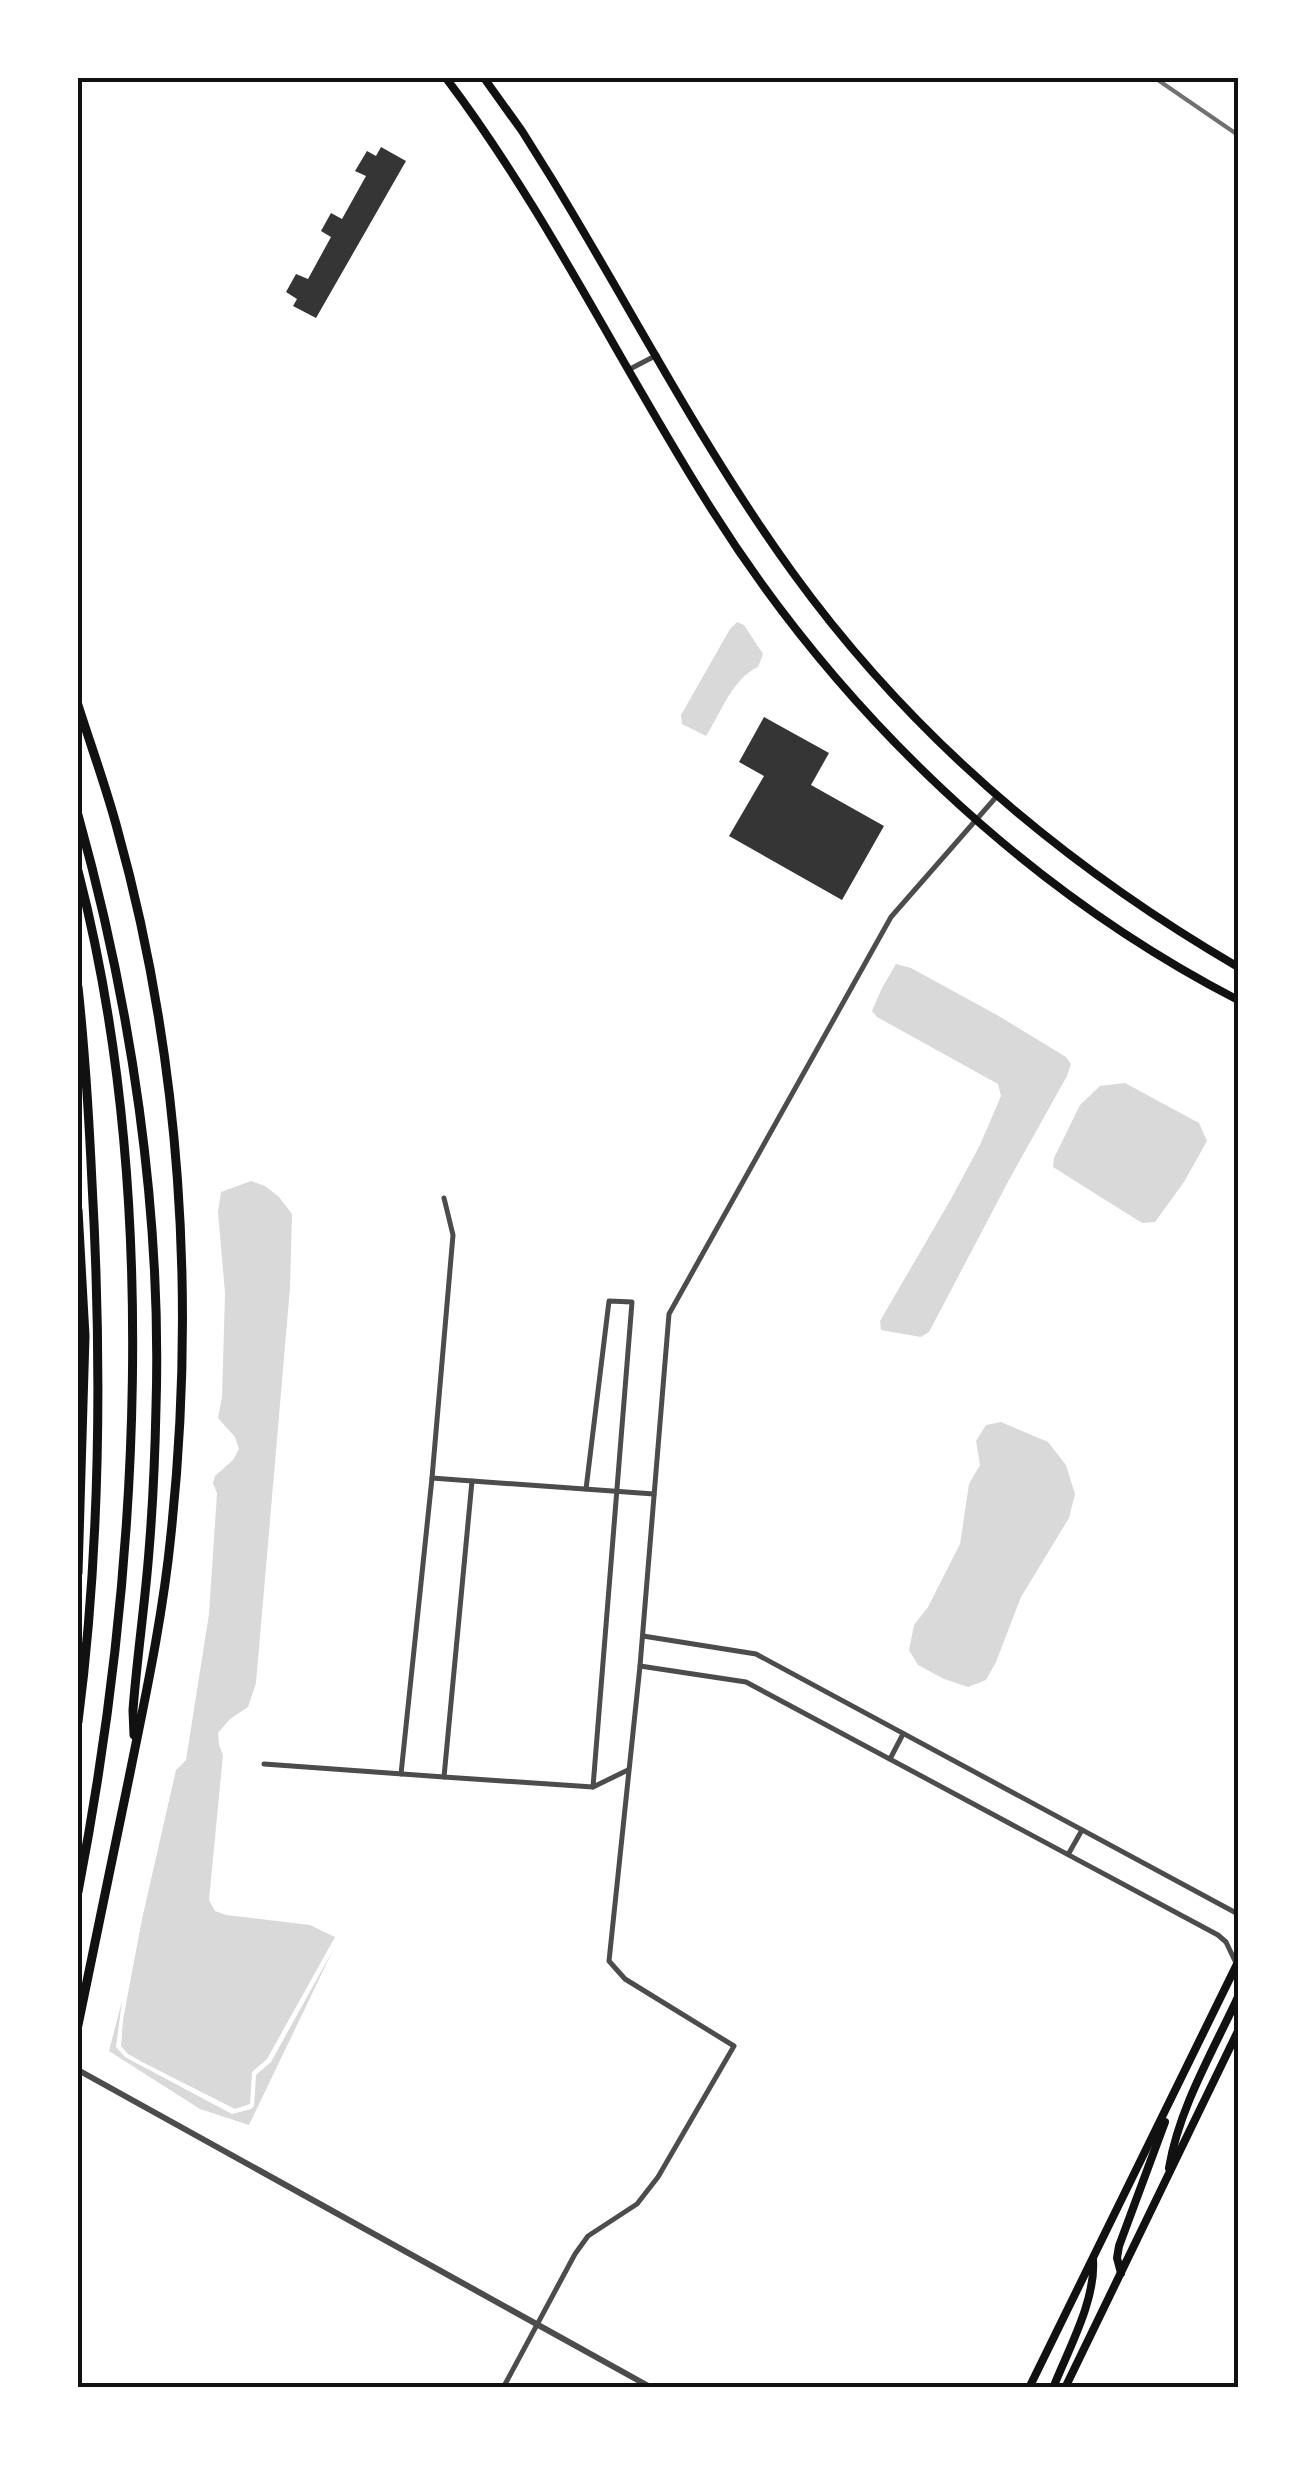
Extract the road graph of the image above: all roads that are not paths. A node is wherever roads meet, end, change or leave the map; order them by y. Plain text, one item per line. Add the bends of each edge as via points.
1 (446, 78) edge
2 (484, 78) edge
3 (656, 355) junction
4 (630, 369) junction
5 (78, 705) edge
6 (997, 796) junction
7 (78, 815) edge
8 (976, 818) junction
9 (78, 871) edge
10 (1238, 967) edge
11 (78, 986) edge
12 (1238, 1000) edge
13 (444, 1198) dead end
14 (78, 1210) edge
15 (432, 1478) junction
16 (472, 1482) junction
17 (586, 1489) junction
18 (616, 1491) junction
19 (654, 1494) junction
20 (78, 1573) edge
21 (642, 1636) junction
22 (640, 1666) junction
23 (78, 1722) edge
24 (904, 1734) junction
25 (136, 1743) junction
26 (890, 1759) junction
27 (264, 1764) dead end
28 (629, 1769) junction
29 (401, 1774) junction
30 (444, 1777) junction
31 (593, 1787) junction
32 (1082, 1830) junction
33 (1069, 1853) junction
34 (78, 1892) edge
35 (1238, 1914) edge
36 (1238, 1964) edge
37 (1238, 1996) edge
38 (78, 2024) edge
39 (1238, 2031) edge
40 (78, 2070) edge
41 (1180, 2082) junction
42 (1168, 2178) junction
43 (1093, 2258) junction
44 (1121, 2274) junction
45 (539, 2324) junction
46 (504, 2388) edge
47 (652, 2388) edge
48 (1029, 2388) edge
49 (1053, 2388) edge
50 (1065, 2388) edge

1 - 4 main road via 528,196
2 - 3 main road
3 - 4 street
3 - 6 main road via 732,484 823,612 912,715
4 - 8 main road via 711,509 799,631 881,727
5 - 25 highway via 141,926 178,1185 178,1456 161,1612
6 - 8 street
6 - 10 main road via 1137,904
7 - 25 highway via 139,1105 154,1266 156,1436 133,1710
8 - 12 main road via 1114,928
8 - 19 street via 890,916 669,1314
9 - 34 highway via 117,1088 131,1324 116,1631
11 - 23 highway via 98,1368 93,1564
13 - 15 street via 453,1234
14 - 20 highway via 84,1336
15 - 16 street
15 - 29 street
16 - 17 street
16 - 30 street
17 - 18 street
17 - 18 street via 609,1301 632,1302
18 - 19 street
18 - 31 street
19 - 21 street
21 - 22 street
21 - 24 street via 756,1654
22 - 26 street via 746,1682
22 - 28 street
24 - 26 street
24 - 32 street
25 - 38 highway
26 - 33 street
27 - 29 street
28 - 31 street
28 - 45 street via 610,1962 624,1978 734,2046 658,2177 637,2204 588,2236
29 - 30 street
30 - 31 street
32 - 33 street
32 - 35 street
33 - 36 street via 1218,1935
36 - 41 main road
37 - 42 main road via 1192,2095
39 - 42 main road
40 - 45 street
41 - 43 main road
41 - 44 main road via 1119,2246
42 - 44 main road
43 - 48 main road
43 - 49 main road via 1086,2305
44 - 50 main road
45 - 46 street
45 - 47 street

